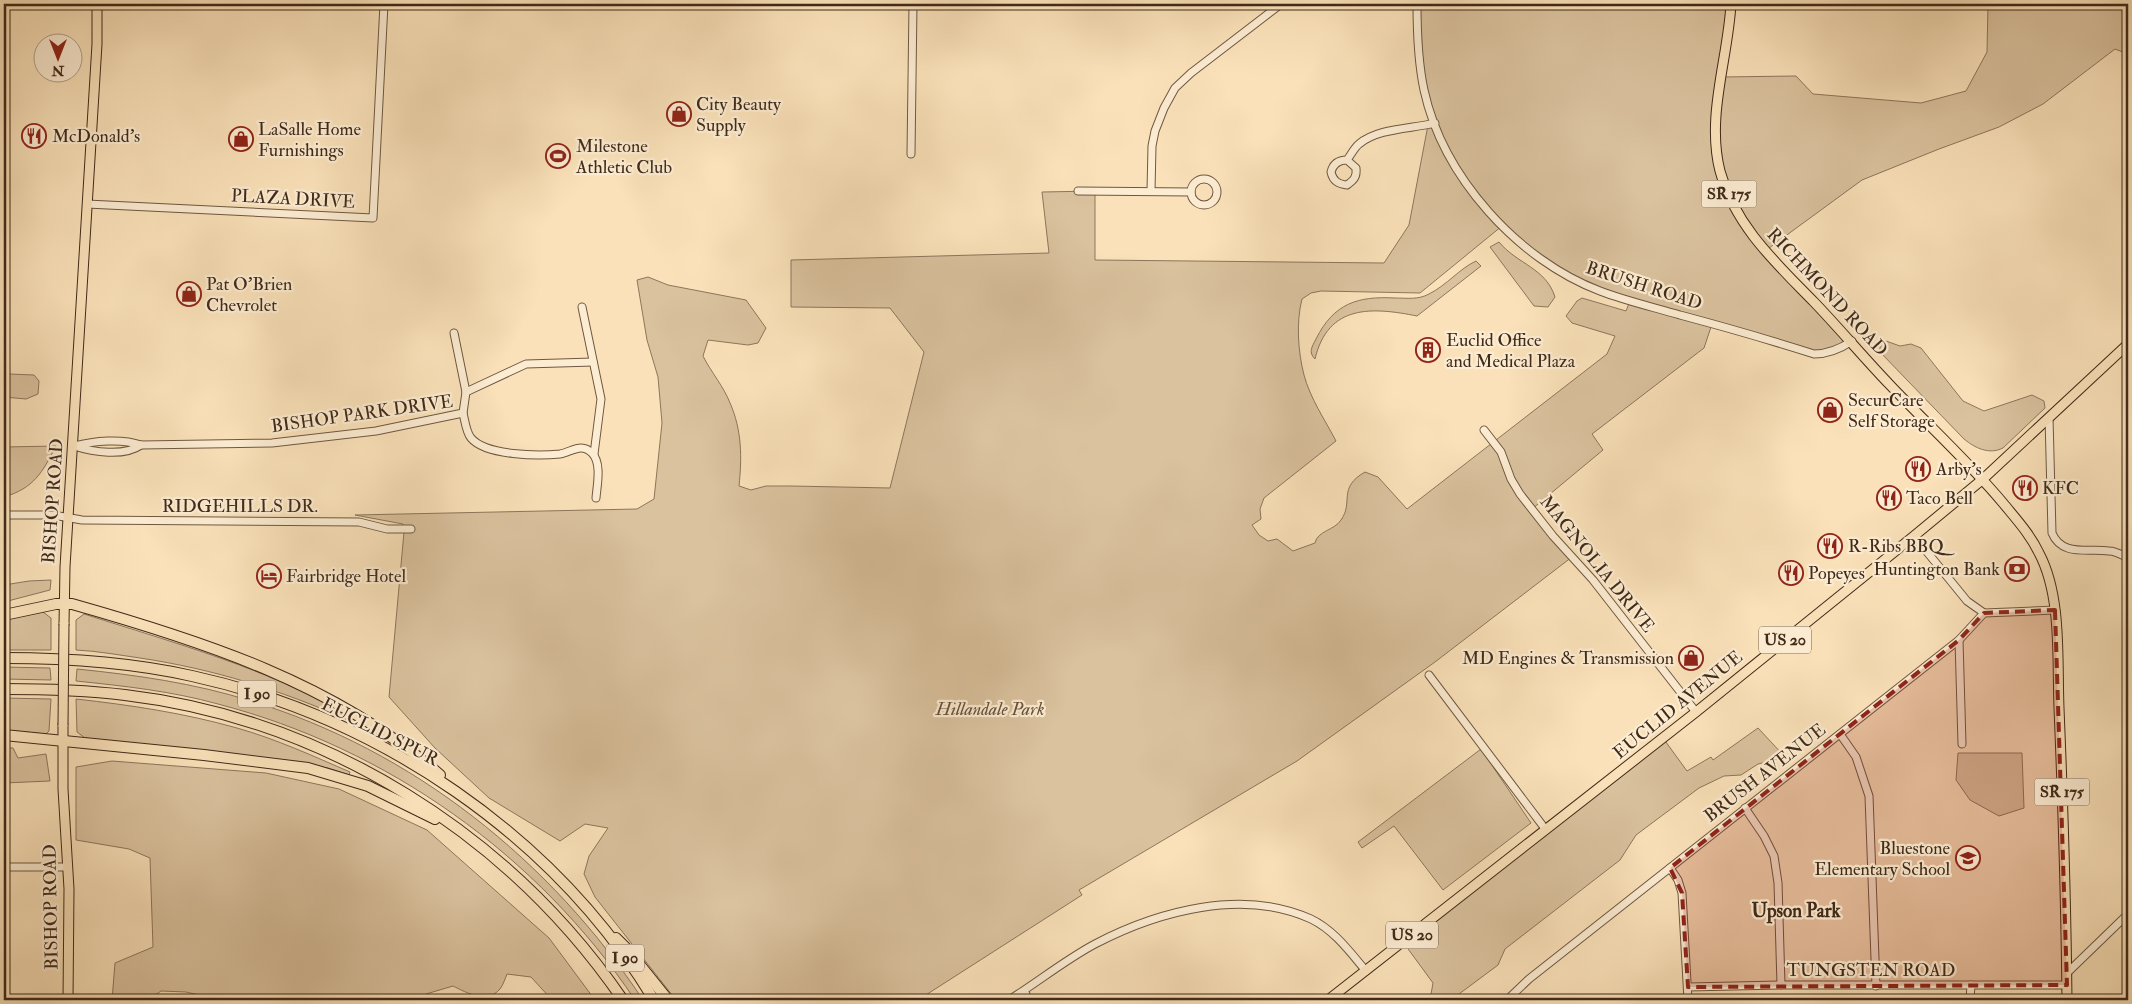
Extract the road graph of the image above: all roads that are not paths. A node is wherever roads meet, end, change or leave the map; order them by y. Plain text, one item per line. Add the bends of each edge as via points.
1 (97, 4) edge
2 (384, 4) edge
3 (913, 4) edge
4 (1281, 4) edge
5 (1417, 4) edge
6 (1731, 4) edge
7 (1434, 123) junction
8 (911, 154) dead end
9 (1347, 160) dead end
10 (1078, 191) dead end
11 (1151, 191) junction
12 (1191, 192) dead end
13 (87, 204) junction
14 (582, 306) dead end
15 (454, 333) dead end
16 (1852, 341) junction
17 (2128, 344) edge
18 (593, 362) junction
19 (466, 392) junction
20 (463, 413) junction
21 (2049, 416) junction
22 (1484, 430) dead end
23 (74, 446) junction
24 (594, 454) junction
25 (1983, 479) junction
26 (596, 498) dead end
27 (4, 515) edge
28 (69, 518) junction
29 (411, 529) dead end
30 (1914, 536) junction
31 (2128, 558) edge
32 (64, 603) junction
33 (2055, 610) junction
34 (1984, 613) junction
35 (4, 615) edge
36 (1959, 640) junction
37 (4, 658) edge
38 (1429, 675) dead end
39 (4, 689) edge
40 (1696, 712) junction
41 (1840, 734) junction
42 (4, 735) edge
43 (63, 742) junction
44 (1962, 744) dead end
45 (1745, 808) junction
46 (484, 813) junction
47 (1546, 830) junction
48 (473, 840) junction
49 (4, 867) edge
50 (68, 867) junction
51 (1670, 868) junction
52 (2128, 914) edge
53 (594, 918) junction
54 (1366, 971) junction
55 (2067, 973) junction
56 (1781, 985) junction
57 (1971, 985) junction
58 (2067, 985) junction
59 (1876, 986) junction
60 (1688, 987) junction
61 (1024, 991) junction
62 (68, 1000) edge
63 (623, 1000) edge
64 (654, 1000) edge
65 (668, 1000) edge
66 (1009, 1000) edge
67 (1029, 1000) edge
68 (1328, 1000) edge
69 (1507, 1000) edge
70 (1688, 1000) edge
71 (1970, 1000) edge
72 (2067, 1000) edge

1 - 13 main road, BISHOP ROAD
2 - 13 street, PLAZA DRIVE via 373,218
3 - 8 street
4 - 11 street via 1175,88 1155,131
5 - 7 street, BRUSH ROAD via 1420,62
6 - 16 main road, RICHMOND ROAD / SR 175 via 1716,110 1720,171 1733,204 1756,242
7 - 9 street via 1376,135 1357,146
7 - 16 street, BRUSH ROAD via 1452,160 1481,203 1502,226 1551,268 1599,291 1814,354 1839,350
10 - 11 street
11 - 12 street
13 - 23 main road, BISHOP ROAD
14 - 18 street
15 - 19 street
16 - 25 main road, RICHMOND ROAD / SR 175 via 1888,383
17 - 21 main road, EUCLID AVENUE / US 20
18 - 19 street, BISHOP PARK DRIVE via 526,364
18 - 24 street via 601,399
19 - 20 street
20 - 23 street, BISHOP PARK DRIVE via 376,431 272,443 141,445 132,451 89,450
20 - 24 street, BISHOP PARK DRIVE via 470,437 478,445 523,454 562,454 576,447
21 - 25 main road, EUCLID AVENUE / US 20
21 - 31 street via 2052,533 2056,542 2066,549 2111,551
22 - 40 street, MAGNOLIA DRIVE via 1501,452 1520,494 1593,580
23 - 28 main road, BISHOP ROAD
24 - 26 street via 598,467
25 - 30 main road, EUCLID AVENUE / US 20
25 - 33 main road, SR 175 via 2040,553 2051,580
27 - 28 street, RIDGEHILLS DR.
28 - 29 street, RIDGEHILLS DR. via 359,522 388,529
28 - 32 main road, BISHOP ROAD
30 - 34 street via 1967,601
30 - 40 main road, EUCLID AVENUE / US 20
32 - 35 highway
32 - 43 main road, BISHOP ROAD, bridge
32 - 46 highway via 232,655 310,689 352,712 412,752
33 - 34 street
33 - 55 main road, SR 175
34 - 36 street, BRUSH AVENUE
36 - 41 street, BRUSH AVENUE
36 - 44 street
37 - 46 highway, EUCLID SPUR / I 90 via 67,659 143,667 264,696 334,723 379,745 429,774
38 - 47 street
39 - 48 highway, I 90 via 126,695 202,709 252,723 307,743 368,772 412,797
40 - 47 main road, EUCLID AVENUE / US 20
41 - 45 street, BRUSH AVENUE
41 - 59 street via 1856,757 1869,796
42 - 43 highway
43 - 48 highway via 318,770 390,795
43 - 50 main road, BISHOP ROAD
45 - 51 street, BRUSH AVENUE
45 - 56 street via 1774,856 1778,883
46 - 53 highway, EUCLID SPUR / I 90 via 541,862
47 - 54 main road, EUCLID AVENUE / US 20
48 - 63 highway, I 90 via 524,884 565,926
49 - 50 street
50 - 62 main road, BISHOP ROAD
51 - 60 street via 1682,893
51 - 69 street, BRUSH AVENUE
52 - 55 street
53 - 64 highway, EUCLID SPUR / I 90
53 - 65 highway via 627,948
54 - 61 street via 1334,934 1312,919 1269,906 1219,906 1176,912 1134,926 1095,944
54 - 68 main road, EUCLID AVENUE / US 20
55 - 58 main road, SR 175
56 - 59 street, TUNGSTEN ROAD
56 - 60 street, TUNGSTEN ROAD
57 - 58 street, TUNGSTEN ROAD
57 - 59 street, TUNGSTEN ROAD
57 - 71 street
58 - 72 main road, SR 175
60 - 70 street
61 - 66 street
61 - 67 street

